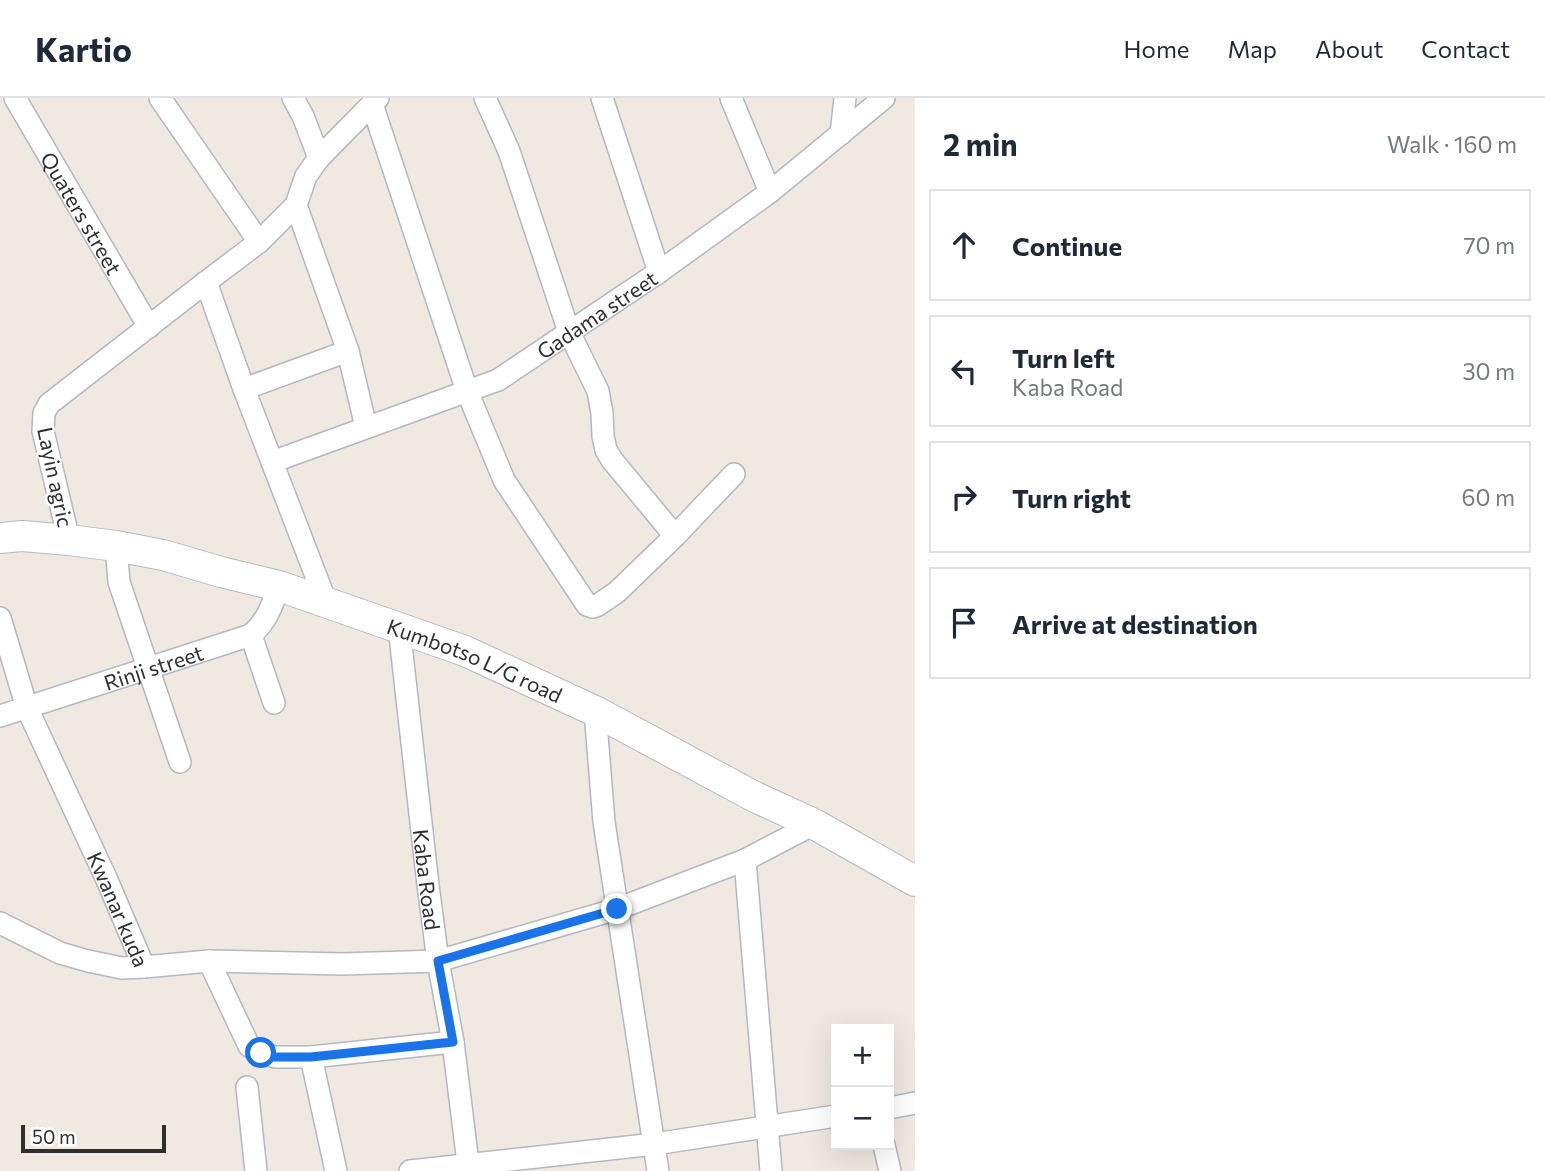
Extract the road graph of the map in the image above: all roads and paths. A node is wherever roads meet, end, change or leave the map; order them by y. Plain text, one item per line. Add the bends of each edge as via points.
1 (15, 98) edge
2 (160, 98) edge
3 (293, 98) edge
4 (485, 98) edge
5 (602, 98) edge
6 (730, 98) edge
7 (845, 98) edge
8 (884, 98) edge
9 (375, 101) edge
10 (841, 134) junction
11 (319, 158) junction
12 (770, 192) junction
13 (296, 205) junction
14 (258, 242) junction
15 (659, 272) junction
16 (206, 282) junction
17 (149, 327) junction
18 (569, 332) junction
19 (348, 351) junction
20 (244, 389) junction
21 (467, 391) junction
22 (366, 428) junction
23 (272, 462) junction
24 (734, 474) dead end
25 (674, 536) junction
26 (0, 538) edge
27 (69, 540) junction
28 (116, 546) junction
29 (279, 586) junction
30 (326, 601) junction
31 (0, 618) edge
32 (399, 627) junction
33 (251, 635) junction
34 (148, 669) junction
35 (274, 703) dead end
36 (27, 708) junction
37 (596, 711) junction
38 (0, 716) edge
39 (180, 762) dead end
40 (814, 824) junction
41 (745, 860) junction
42 (915, 881) edge
43 (617, 909) junction
44 (0, 923) edge
45 (209, 961) junction
46 (438, 961) junction
47 (144, 967) junction
48 (453, 1042) junction
49 (311, 1057) junction
50 (247, 1087) dead end
51 (915, 1103) edge
52 (894, 1107) edge
53 (831, 1117) edge
54 (767, 1127) junction
55 (655, 1144) junction
56 (885, 1150) edge
57 (468, 1168) edge
58 (256, 1171) edge
59 (336, 1171) edge
60 (411, 1171) edge
61 (658, 1171) edge
62 (771, 1171) edge
63 (890, 1171) edge

1 - 17 street, Quaters street
2 - 14 street
3 - 11 street
4 - 18 street via 509,150
5 - 15 street
6 - 12 street
7 - 10 street
8 - 10 street, Gadama street
9 - 11 street
9 - 21 street
10 - 12 street, Gadama street
11 - 13 street via 306,176
12 - 15 street, Gadama street
13 - 14 street
13 - 19 street
14 - 16 street
15 - 18 street, Gadama street
16 - 17 street
16 - 20 street
17 - 27 street, Layin agric via 44,413 43,431
18 - 21 street, Gadama street via 498,380
18 - 25 street via 598,391 606,450
19 - 20 street
19 - 22 street
20 - 23 street
21 - 22 street, Gadama street
21 - 25 street via 504,480 587,606 598,605 617,592
22 - 23 street, Gadama street
23 - 30 street
24 - 25 street
26 - 27 main road, Kumbotso L/G road
27 - 28 main road, Kumbotso L/G road
28 - 29 main road, Kumbotso L/G road
28 - 34 street via 119,582
29 - 30 main road, Kumbotso L/G road
29 - 33 street via 270,612
30 - 32 main road, Kumbotso L/G road
31 - 36 street, Kwanar kuda
32 - 37 main road, Kumbotso L/G road via 466,651
32 - 46 street, Kaba Road
33 - 34 street, Rinji street
33 - 35 street
34 - 36 street, Rinji street
34 - 39 street
36 - 38 street, Rinji street
36 - 47 street, Kwanar kuda
37 - 40 main road, Kumbotso L/G road
37 - 43 street via 604,822
40 - 41 street, Kwanar kuda
40 - 42 main road, Kumbotso L/G road
41 - 43 street, Kwanar kuda
41 - 54 street
43 - 46 street, Kwanar kuda
43 - 55 street
44 - 47 street via 60,953 122,968
45 - 46 street, Kwanar kuda
45 - 47 street, Kwanar kuda
45 - 49 street via 249,1046 275,1057
46 - 48 street, Kaba Road
48 - 49 street
48 - 57 street, Kaba Road
49 - 59 street
50 - 58 street
51 - 52 street
53 - 54 street
54 - 55 street
54 - 62 street
55 - 57 street
55 - 61 street
56 - 63 street
57 - 60 street

